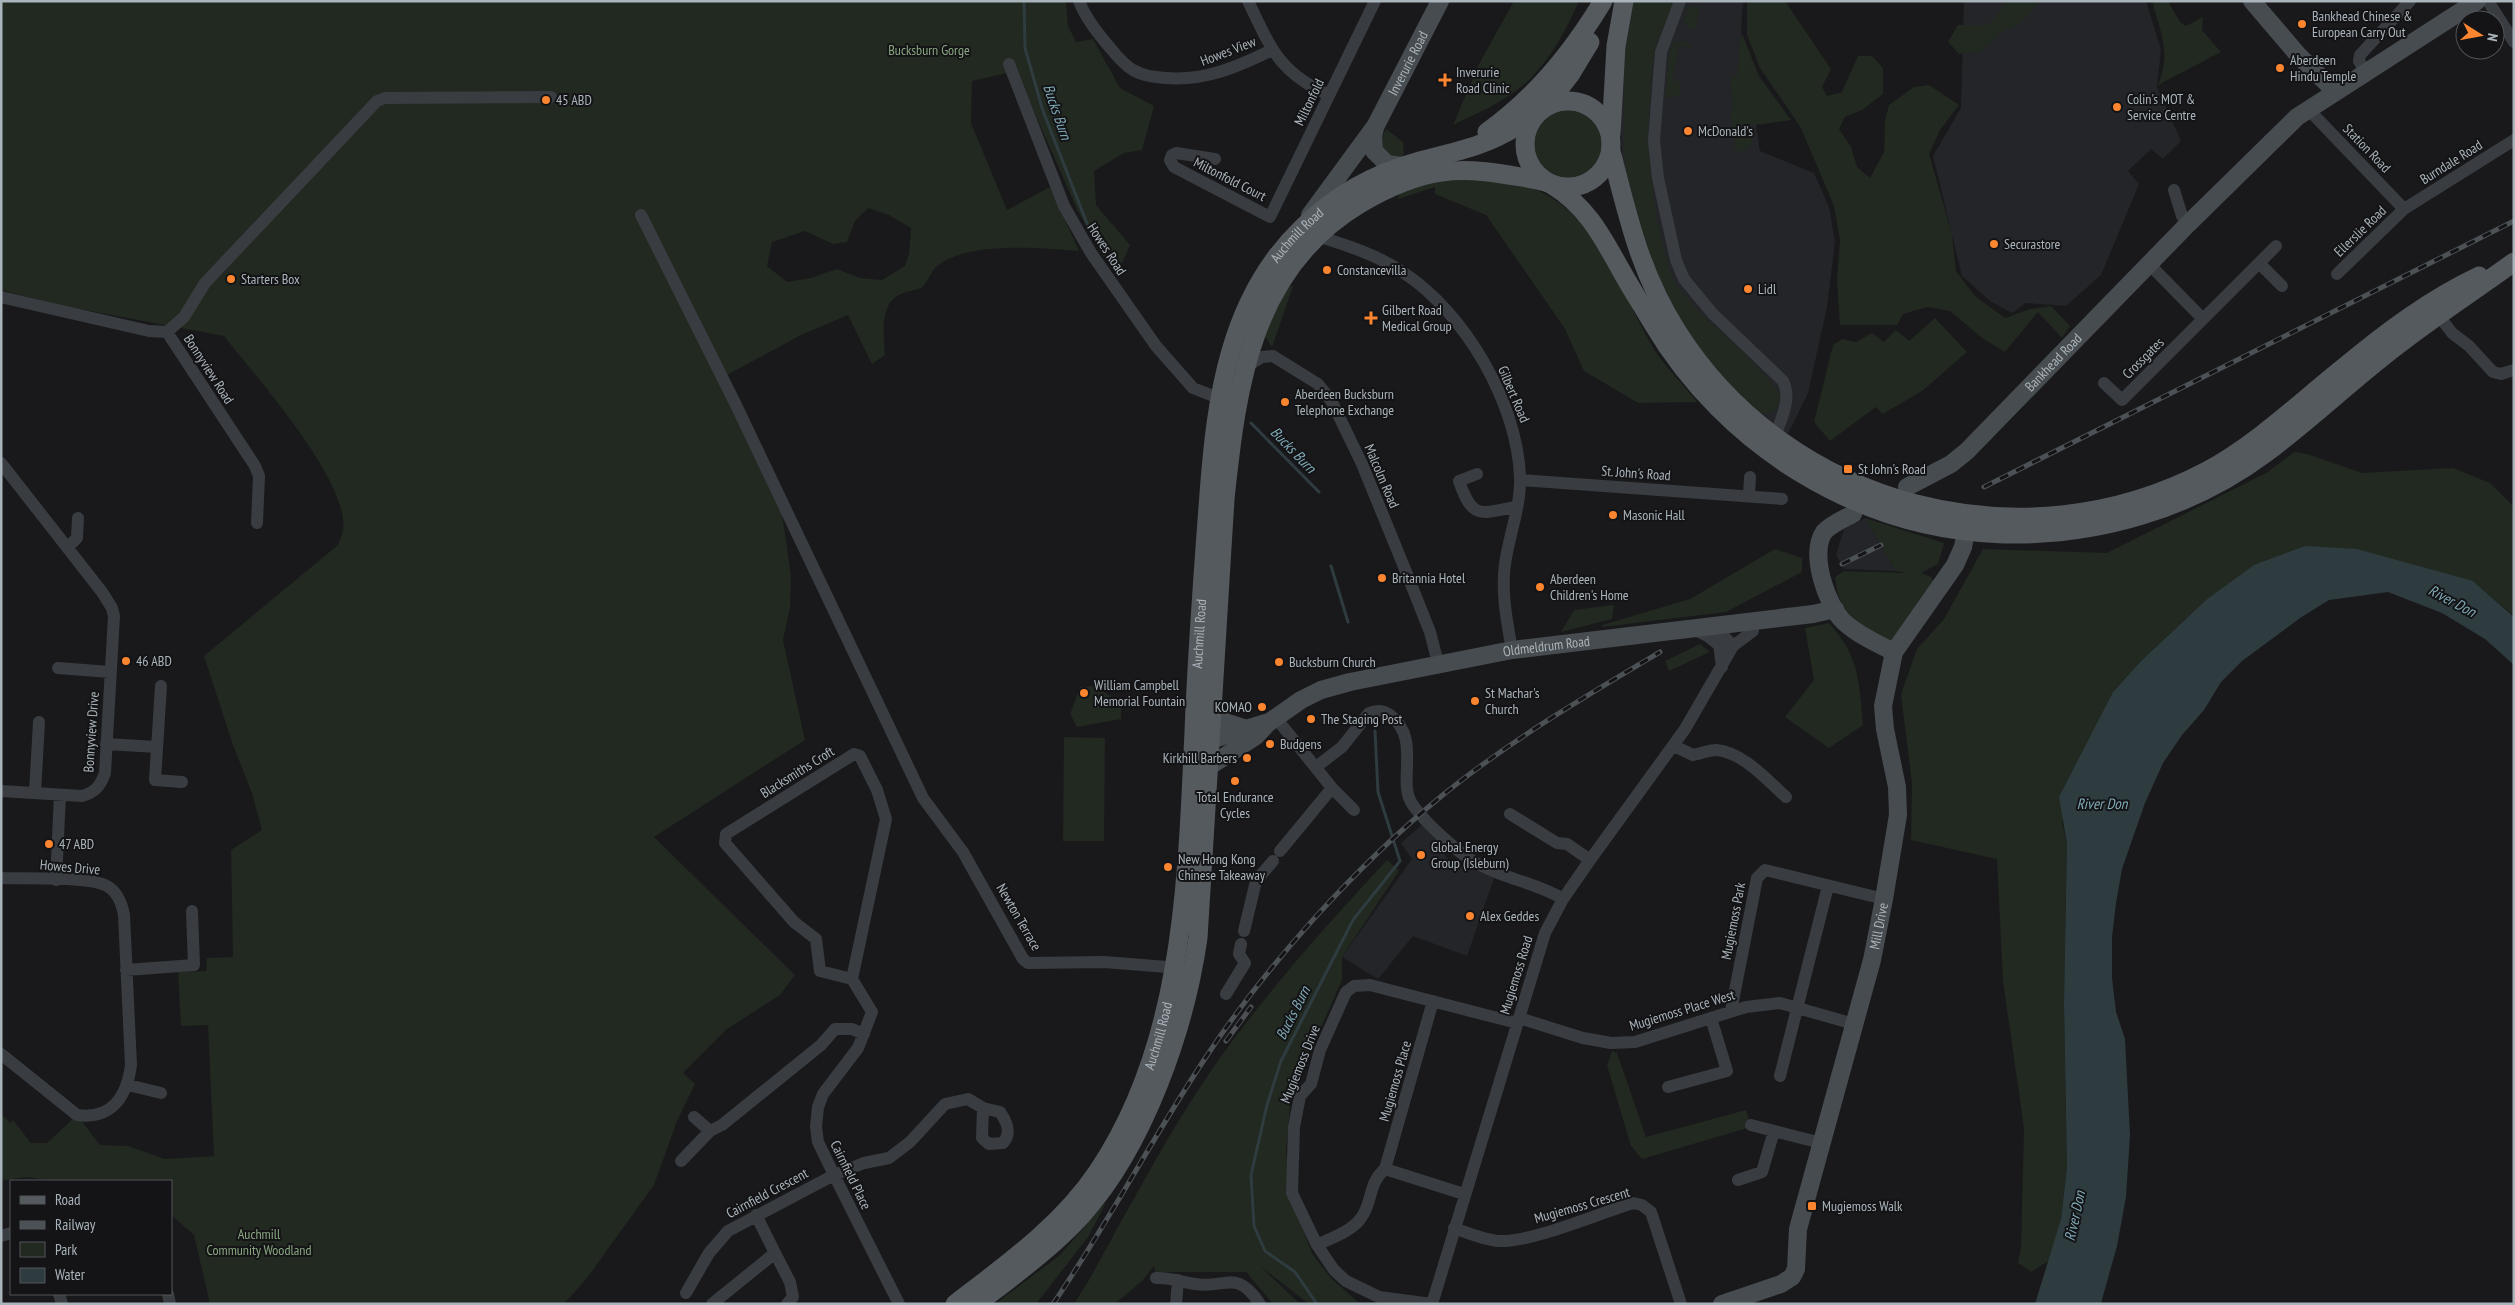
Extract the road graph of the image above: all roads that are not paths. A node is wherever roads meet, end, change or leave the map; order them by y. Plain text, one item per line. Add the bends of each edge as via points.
1 (1079, 1) edge
2 (1248, 1) edge
3 (1375, 1) edge
4 (1440, 1) edge
5 (1602, 1) edge
6 (1607, 1) edge
7 (1624, 1) edge
8 (1680, 1) edge
9 (2252, 1) edge
10 (2410, 1) edge
11 (2477, 1) edge
12 (2488, 1) edge
13 (2514, 42) edge
14 (1272, 50) junction
15 (1009, 64) dead end
16 (2366, 72) junction
17 (2335, 91) junction
18 (1329, 95) junction
19 (551, 97) dead end
20 (2308, 109) junction
21 (1540, 112) junction
22 (1376, 125) junction
23 (2514, 140) edge
24 (1611, 143) junction
25 (1215, 159) dead end
26 (1424, 159) junction
27 (1401, 166) junction
28 (1548, 182) junction
29 (2174, 190) dead end
30 (2404, 209) junction
31 (641, 215) dead end
32 (1270, 216) joint
33 (2188, 224) junction
34 (1308, 233) junction
35 (2276, 246) dead end
36 (2514, 261) edge
37 (2259, 263) junction
38 (2149, 264) junction
39 (2337, 274) dead end
40 (2282, 286) dead end
41 (1, 297) edge
42 (2435, 310) junction
43 (2203, 319) junction
44 (167, 332) junction
45 (1246, 366) junction
46 (2514, 370) edge
47 (2104, 383) dead end
48 (1218, 398) junction
49 (1238, 405) junction
50 (1776, 436) junction
51 (1, 463) edge
52 (1477, 474) dead end
53 (1750, 477) dead end
54 (1520, 480) junction
55 (1907, 487) dead end
56 (1749, 496) junction
57 (1782, 499) dead end
58 (1516, 507) junction
59 (1854, 514) dead end
60 (78, 518) dead end
61 (256, 523) dead end
62 (1968, 523) junction
63 (68, 547) junction
64 (1835, 609) junction
65 (1691, 628) junction
66 (1753, 631) dead end
67 (1721, 632) dead end
68 (1733, 646) junction
69 (1512, 650) junction
70 (1894, 652) junction
71 (1438, 663) junction
72 (58, 668) dead end
73 (1722, 668) junction
74 (110, 672) junction
75 (161, 686) dead end
76 (1213, 710) junction
77 (1272, 720) junction
78 (39, 722) dead end
79 (1247, 729) junction
80 (1211, 740) junction
81 (106, 744) junction
82 (1674, 746) junction
83 (157, 747) junction
84 (1202, 762) junction
85 (1316, 767) junction
86 (182, 782) dead end
87 (1332, 788) junction
88 (1, 792) edge
89 (35, 793) junction
90 (60, 795) junction
91 (1786, 797) dead end
92 (1354, 810) dead end
93 (1510, 814) dead end
94 (1590, 860) junction
95 (1, 878) edge
96 (56, 880) junction
97 (1828, 886) junction
98 (1563, 899) junction
99 (1884, 899) junction
100 (192, 911) dead end
101 (1244, 931) dead end
102 (1241, 944) dead end
103 (1174, 967) junction
104 (126, 970) junction
105 (1194, 970) junction
106 (852, 979) junction
107 (1226, 994) dead end
108 (1433, 1001) junction
109 (1798, 1008) junction
110 (1731, 1011) junction
111 (1711, 1018) junction
112 (1518, 1020) junction
113 (1854, 1024) junction
114 (864, 1034) junction
115 (1, 1054) edge
116 (1780, 1076) dead end
117 (128, 1084) junction
118 (1668, 1087) dead end
119 (161, 1093) dead end
120 (983, 1108) dead end
121 (694, 1117) dead end
122 (1751, 1124) dead end
123 (710, 1130) junction
124 (1774, 1131) junction
125 (1821, 1143) junction
126 (681, 1161) dead end
127 (1385, 1169) junction
128 (834, 1175) junction
129 (1738, 1180) dead end
130 (1464, 1194) junction
131 (756, 1215) junction
132 (1454, 1228) junction
133 (1317, 1245) junction
134 (775, 1253) junction
135 (1156, 1278) dead end
136 (1178, 1280) junction
137 (686, 1293) dead end
138 (712, 1304) edge
139 (787, 1304) edge
140 (899, 1304) edge
141 (955, 1304) edge
142 (977, 1304) edge
143 (1176, 1304) edge
144 (1260, 1304) edge
145 (1432, 1304) edge
146 (1681, 1304) edge
147 (1722, 1304) edge

1 - 14 street, Howes View via 1087,19 1121,60 1146,76 1174,79 1205,77 1230,70
2 - 14 street
3 - 18 street, Miltonfold
4 - 22 street, Inverurie Road
5 - 26 main road via 1569,53 1513,112 1472,140
6 - 21 main road via 1590,43 1570,76
7 - 24 main road via 1616,46
8 - 50 street via 1661,52 1655,108 1654,151 1667,222 1679,270 1689,286 1787,388 1787,403
9 - 17 street via 2299,56
10 - 16 street via 2360,55 2359,61
11 - 16 street, Bankhead Road
12 - 13 street
14 - 18 street via 1296,77
15 - 48 street, Howes Road via 1064,206 1091,252 1175,368 1193,388
16 - 17 street, Bankhead Road
17 - 20 street, Bankhead Road
18 - 32 street, Miltonfold
19 - 44 street via 386,98 377,101 204,283 184,316
20 - 30 street, Station Road
20 - 33 street, Bankhead Road
21 - 24 main road via 1565,100 1586,104 1602,116
21 - 26 main road, Auchmill Road via 1483,144
21 - 28 main road via 1526,138 1526,152 1536,172
22 - 27 street, Inverurie Road via 1372,136 1374,151 1387,164
22 - 34 street, Inverurie Road
23 - 30 street, Burndale Road
24 - 28 main road via 1602,172 1582,185 1564,187
24 - 50 main road via 1638,253 1668,316 1692,354 1717,384 1746,413
25 - 32 street, Miltonfold Court via 1176,153 1170,160 1174,168
26 - 27 main road, Auchmill Road
27 - 34 main road, Auchmill Road via 1350,190
28 - 34 main road, Auchmill Road via 1484,170 1430,173 1369,198
28 - 62 main road via 1590,218 1679,362 1705,394 1747,434 1799,473 1855,501 1915,521
29 - 33 street via 2182,216
30 - 39 street, Ellerslie Road
31 - 103 street, Newton Terrace via 736,405 922,798 963,852 1023,959 1028,964 1104,962
33 - 38 street, Bankhead Road
34 - 45 main road, Auchmill Road via 1258,324
34 - 48 main road, Auchmill Road via 1262,279 1230,352
34 - 54 street, Gilbert Road via 1355,249 1404,273 1453,317 1484,364 1512,425
35 - 37 street, Crossgates
36 - 42 main road
37 - 40 street
37 - 43 street, Crossgates
38 - 43 street
38 - 55 street, Bankhead Road via 1967,451 1942,469
41 - 44 street, Bonnyview Road via 149,331
42 - 46 street via 2452,333 2493,372 2501,374
42 - 62 main road via 2343,368 2258,440 2182,483 2133,501 2084,512
43 - 47 street, Crossgates via 2122,400
44 - 61 street, Bonnyview Road via 255,466 259,476
45 - 49 main road, Auchmill Road
45 - 71 street, Malcolm Road via 1267,356 1282,361 1318,384 1332,402 1362,464 1409,579 1430,632
48 - 49 street, Howes Road
48 - 84 main road, Auchmill Road via 1201,597
49 - 76 main road, Auchmill Road via 1225,499
50 - 62 main road via 1826,470 1884,495
51 - 63 street, Bonnyview Drive
52 - 58 street via 1459,481 1465,499 1474,511 1481,513
53 - 56 street
54 - 56 street, St. John's Road
54 - 58 street, Gilbert Road
56 - 57 street, St. John's Road
58 - 69 street, Gilbert Road via 1504,582
59 - 64 street via 1825,531 1818,549 1821,572
60 - 63 street via 77,538
62 - 70 street, Mill Drive via 1955,565
63 - 74 street, Bonnyview Drive via 112,608
64 - 65 street, Oldmeldrum Road
64 - 70 street via 1846,623
65 - 69 street, Oldmeldrum Road
65 - 73 street via 1719,645
66 - 68 street, Mugiemoss Road
67 - 68 street
68 - 73 street, Mugiemoss Road
69 - 71 street, Oldmeldrum Road
70 - 99 street, Mill Drive via 1883,706 1897,786 1898,815
71 - 77 street, Oldmeldrum Road via 1322,690
72 - 74 street
73 - 82 street, Mugiemoss Road
74 - 81 street, Bonnyview Drive
75 - 83 street
76 - 79 street via 1224,722
76 - 80 main road, Auchmill Road
77 - 79 street, Oldmeldrum Road
77 - 84 street, Oldmeldrum Road via 1256,736
77 - 85 street
78 - 89 street
79 - 80 street, Oldmeldrum Road
80 - 84 main road, Auchmill Road
81 - 83 street
81 - 90 street, Bonnyview Drive via 105,774 101,785 82,796
82 - 91 street via 1693,755 1713,750 1726,752 1744,761
82 - 94 street, Mugiemoss Road
83 - 86 street via 155,780
84 - 103 main road, Auchmill Road
84 - 105 main road, Auchmill Road via 1199,930
85 - 87 street
85 - 98 street via 1342,747 1368,713 1380,711 1389,714 1404,735 1410,800 1426,820 1477,864
87 - 92 street
87 - 101 street via 1256,881
88 - 89 street, Bonnyview Drive
89 - 90 street, Bonnyview Drive
90 - 96 street
93 - 94 street
94 - 98 street, Mugiemoss Road
95 - 96 street, Howes Drive
96 - 104 street, Howes Drive via 98,882 115,893 123,910
97 - 99 street, Mugiemoss Park
97 - 109 street
97 - 110 street, Mugiemoss Park via 1765,870 1757,878
98 - 112 street, Mugiemoss Road via 1545,933
99 - 113 street, Mill Drive via 1872,960
100 - 104 street via 194,965
102 - 107 street via 1239,954 1245,964
103 - 105 street, Newton Terrace
103 - 141 main road, Auchmill Road via 1153,1056 1128,1117 1099,1169 1048,1229
104 - 117 street, Howes Drive via 131,1065
105 - 142 main road, Auchmill Road via 1156,1090 1111,1175 1084,1213 1061,1237
106 - 106 street, Blacksmiths Croft via 886,819 877,790 858,754 724,838 794,922 816,938 820,971
106 - 114 street, Cairnfield Place via 872,1012
108 - 112 street, Mugiemoss Drive
108 - 127 street, Mugiemoss Place
108 - 133 street, Mugiemoss Drive via 1363,984 1349,989 1336,1013 1310,1084 1300,1096 1294,1127 1292,1193
109 - 110 street, Mugiemoss Place West via 1780,1003
109 - 113 street, Mugiemoss Place West
109 - 116 street
110 - 111 street, Mugiemoss Place West
111 - 112 street, Mugiemoss Place West via 1635,1042 1611,1043
111 - 118 street via 1727,1071
112 - 130 street, Mugiemoss Road
113 - 125 street, Mill Drive
114 - 123 street via 852,1029 836,1029 821,1045 722,1125
114 - 128 street, Cairnfield Place via 858,1048 823,1094 818,1107 818,1142
115 - 117 street, Howes Drive via 77,1115 90,1117 103,1113 124,1095
117 - 119 street
120 - 128 street, Cairnfield Crescent via 968,1099 945,1104 900,1152
121 - 123 street
122 - 124 street
123 - 126 street
124 - 125 street
124 - 129 street via 1762,1172
125 - 147 street, Mill Drive via 1798,1229 1796,1269 1792,1277 1781,1284
127 - 130 street
127 - 133 street, Mugiemoss Place via 1376,1176 1360,1220
128 - 131 street, Cairnfield Crescent
128 - 140 street, Cairnfield Place
130 - 132 street, Mugiemoss Road
131 - 134 street
131 - 137 street, Cairnfield Crescent via 728,1230 718,1240
132 - 145 street, Mugiemoss Road
132 - 146 street, Mugiemoss Crescent via 1493,1240 1508,1240 1532,1236 1633,1203 1642,1205 1651,1212
133 - 145 street, Mugiemoss Drive via 1334,1270 1356,1287 1382,1298
134 - 138 street
134 - 139 street via 792,1288 792,1298
135 - 136 street
136 - 143 street
136 - 144 street via 1196,1284 1233,1281 1250,1291

